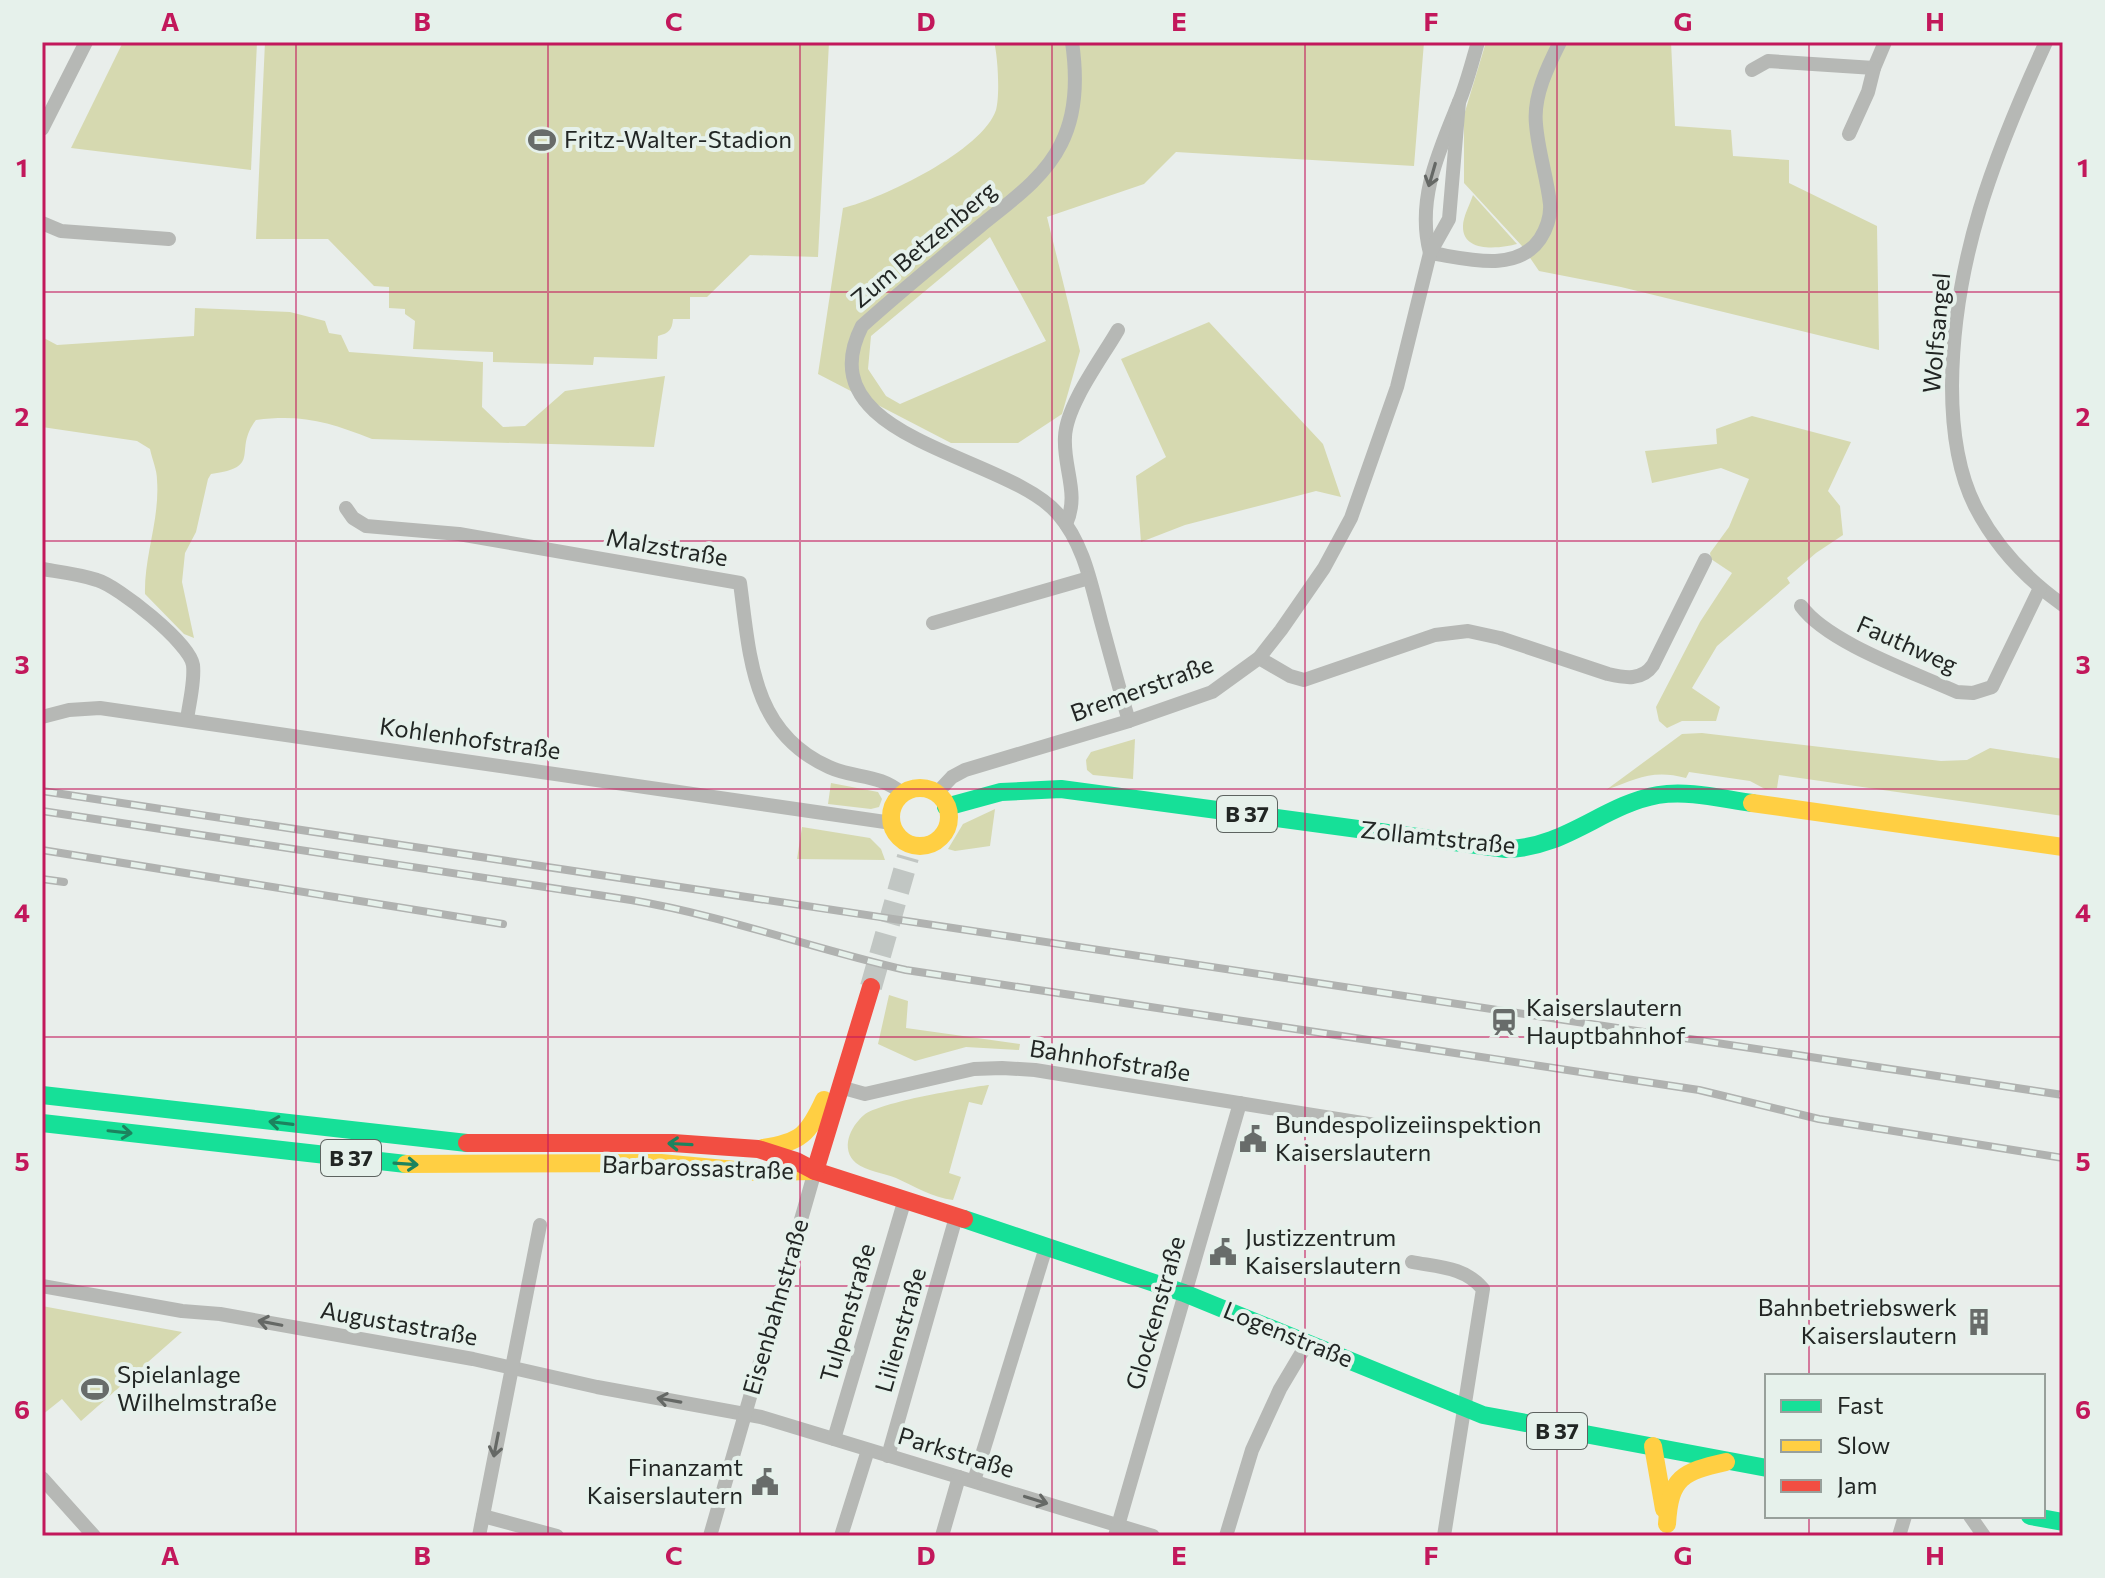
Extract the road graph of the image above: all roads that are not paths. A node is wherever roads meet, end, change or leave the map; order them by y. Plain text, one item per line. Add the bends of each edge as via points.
1 (86, 42) edge
2 (1072, 42) edge
3 (1478, 42) edge
4 (1560, 42) edge
5 (1885, 42) edge
6 (2046, 42) edge
7 (1874, 68) junction
8 (1752, 70) dead end
9 (1459, 102) junction
10 (42, 129) edge
11 (1849, 134) dead end
12 (42, 223) edge
13 (169, 239) dead end
14 (1430, 253) junction
15 (1118, 330) dead end
16 (346, 508) dead end
17 (1066, 524) junction
18 (1705, 560) dead end
19 (42, 569) edge
20 (1089, 578) junction
21 (2040, 588) junction
22 (2063, 605) edge
23 (1801, 606) dead end
24 (933, 623) dead end
25 (1259, 658) junction
26 (42, 717) edge
27 (187, 720) junction
28 (1129, 721) junction
29 (903, 794) junction
30 (941, 800) junction
31 (892, 823) junction
32 (2063, 847) edge
33 (871, 987) tunnel mouth
34 (840, 1087) junction
35 (42, 1095) edge
36 (1240, 1103) junction
37 (42, 1123) edge
38 (1375, 1125) dead end
39 (758, 1149) junction
40 (815, 1171) junction
41 (905, 1199) junction
42 (956, 1217) junction
43 (540, 1225) dead end
44 (1046, 1247) junction
45 (1412, 1262) dead end
46 (42, 1286) edge
47 (1184, 1293) junction
48 (1308, 1342) junction
49 (511, 1369) junction
50 (1464, 1408) junction
51 (746, 1414) junction
52 (834, 1439) junction
53 (1653, 1446) junction
54 (868, 1450) junction
55 (888, 1456) junction
56 (1731, 1461) junction
57 (1765, 1468) edge
58 (42, 1478) edge
59 (966, 1479) junction
60 (483, 1516) junction
61 (1971, 1518) edge
62 (2041, 1518) edge
63 (2063, 1522) edge
64 (1117, 1530) edge
65 (1669, 1530) edge
66 (94, 1536) edge
67 (479, 1536) edge
68 (557, 1536) edge
69 (710, 1536) edge
70 (841, 1536) edge
71 (942, 1536) edge
72 (1153, 1536) edge
73 (1226, 1536) edge
74 (1444, 1536) edge
75 (1984, 1536) edge

1 - 10 street
2 - 17 street, Zum Betzenberg via 1073,106 1062,143 1046,168 862,326 852,354 858,391 877,416 1029,490
3 - 9 street, Bremerstraße
4 - 14 street via 1547,68 1535,122 1550,206 1543,234 1524,255 1496,261
5 - 7 street
6 - 21 street, Wolfsangel via 1979,206 1961,281 1952,372 1958,453 1973,503 2005,554
7 - 8 street via 1768,61
7 - 11 street
9 - 14 street, Bremerstraße via 1449,219
9 -> 14 street, Bremerstraße via 1427,193 1424,215
12 - 13 street via 61,231
14 - 25 street, Bremerstraße via 1397,387 1351,518 1316,579
15 - 17 street via 1066,428 1073,489
16 - 29 street, Malzstraße via 366,526 459,534 740,583 757,691 781,732 828,767 890,783
17 - 20 street, Zum Betzenberg
18 - 25 street via 1653,665 1641,676 1608,674 1468,631 1435,635 1304,680
19 - 27 street via 110,585 187,651 193,665
20 - 24 street
20 - 28 street, Zum Betzenberg
21 - 22 street, Wolfsangel
21 - 23 street, Fauthweg via 1992,687 1973,693 1957,692 1830,634
25 - 28 street, Bremerstraße via 1212,692
26 - 27 street, Kohlenhofstraße via 100,708
27 - 31 street, Kohlenhofstraße
28 - 30 street, Bremerstraße via 965,770 952,777
29 - 30 main road via 924,789
29 - 31 main road via 892,809
30 - 31 main road via 948,824 929,845 909,851
30 - 32 main road, Zollamtstraße / B 37 via 1061,789 1506,849 1548,843 1637,800 1679,793
33 - 34 main road, Eisenbahnstraße / B 37
34 - 36 street, Bahnhofstraße via 865,1094 945,1074 1002,1068
34 - 39 main road, B 37 via 824,1100 806,1135 795,1143
34 - 40 main road, Eisenbahnstraße / B 37
39 -> 35 main road, Barbarossastraße / B 37 via 673,1143 459,1143
36 - 38 street, Bahnhofstraße
36 - 47 street, Glockenstraße
37 -> 40 main road, Barbarossastraße / B 37 via 440,1167 662,1163 775,1174
39 - 40 main road, Barbarossastraße / B 37
40 - 41 main road, Logenstraße / B 37
40 - 51 street, Eisenbahnstraße
41 - 42 main road, Logenstraße / B 37
41 - 52 street, Tulpenstraße
42 - 44 main road, Logenstraße / B 37
42 - 55 street, Lilienstraße
43 - 49 street
44 - 47 main road, Logenstraße / B 37
44 - 59 street
45 - 50 street via 1463,1272 1483,1289
49 -> 46 street, Augustastraße
47 - 48 main road, Logenstraße / B 37
47 - 64 street, Glockenstraße
48 - 50 main road, Logenstraße / B 37
48 - 73 street via 1252,1450
51 -> 49 street, Augustastraße
49 -> 60 street
50 - 53 main road, Logenstraße / B 37 via 1503,1420
50 - 74 street
51 - 52 street, Parkstraße
51 - 69 street, Eisenbahnstraße
52 - 54 street, Parkstraße
53 - 56 main road, Logenstraße / B 37
53 - 65 main road
54 - 55 street, Parkstraße
54 - 70 street
55 - 59 street, Parkstraße
56 - 57 main road, Logenstraße / B 37
56 - 65 main road via 1679,1477 1668,1496
58 - 66 street
59 -> 64 street, Parkstraße
59 - 71 street
60 - 67 street
60 - 68 street
61 - 75 street
62 - 63 main road
64 - 72 street, Parkstraße

